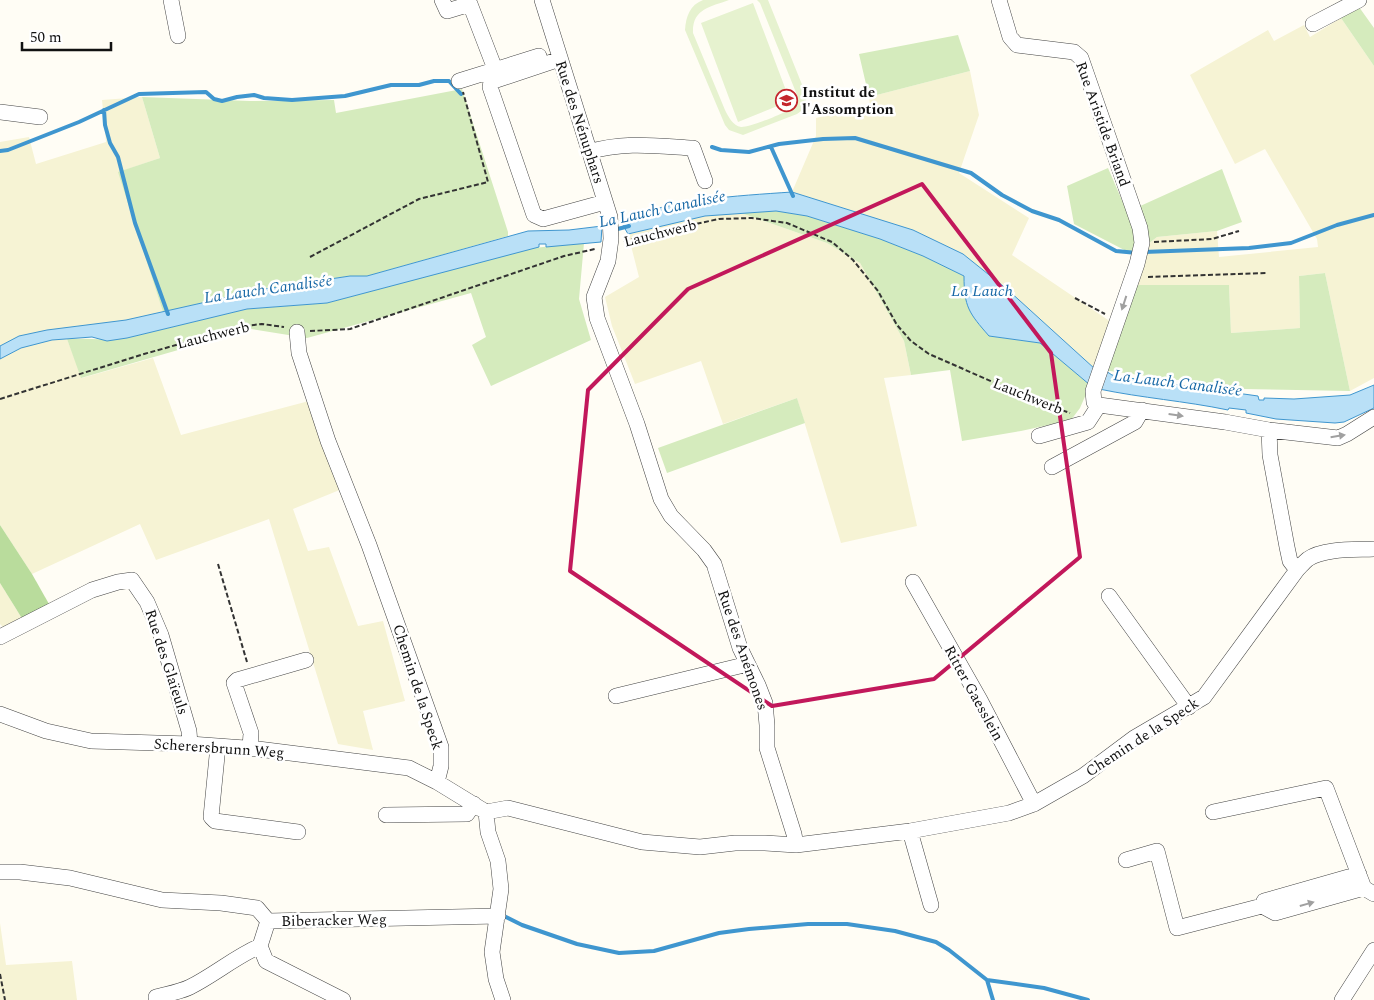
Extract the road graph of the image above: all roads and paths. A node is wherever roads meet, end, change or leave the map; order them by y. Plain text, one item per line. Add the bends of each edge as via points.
1 (171, 0) edge
2 (442, 0) edge
3 (542, 0) edge
4 (999, 0) edge
5 (1359, 0) edge
6 (1313, 24) dead end
7 (178, 36) dead end
8 (558, 55) junction
9 (495, 70) junction
10 (459, 81) joint
11 (0, 112) edge
12 (40, 117) dead end
13 (589, 152) junction
14 (705, 181) dead end
15 (605, 202) junction
16 (1239, 231) dead end
17 (610, 242) junction
18 (1140, 250) junction
19 (310, 257) dead end
20 (1267, 273) dead end
21 (1133, 277) junction
22 (1075, 298) dead end
23 (1118, 320) junction
24 (298, 332) junction
25 (0, 399) edge
26 (1095, 399) junction
27 (1142, 410) junction
28 (1075, 413) dead end
29 (1374, 417) edge
30 (1270, 430) junction
31 (1039, 436) dead end
32 (1052, 467) dead end
33 (1374, 549) edge
34 (218, 564) dead end
35 (1297, 570) junction
36 (913, 582) dead end
37 (1109, 596) dead end
38 (0, 636) edge
39 (306, 660) dead end
40 (748, 664) junction
41 (251, 676) junction
42 (616, 696) dead end
43 (1189, 707) junction
44 (0, 714) edge
45 (190, 744) junction
46 (218, 746) junction
47 (250, 748) junction
48 (437, 782) junction
49 (1034, 804) junction
50 (480, 808) junction
51 (1213, 812) dead end
52 (386, 815) dead end
53 (910, 831) junction
54 (298, 832) dead end
55 (796, 845) junction
56 (1126, 860) dead end
57 (0, 872) edge
58 (1366, 885) edge
59 (931, 905) dead end
60 (498, 916) junction
61 (268, 921) junction
62 (260, 946) junction
63 (1374, 950) edge
64 (0, 974) edge
65 (156, 997) dead end
66 (5, 1000) edge
67 (343, 1000) edge
68 (503, 1000) edge
69 (1342, 1000) edge

1 - 7 street
2 - 9 street via 447,11 470,4
3 - 8 street, Rue des Nénuphars
4 - 18 street, Rue Aristide Briand via 1010,37 1017,45 1074,52 1081,58 1140,228
5 - 6 street
8 - 9 street
8 - 13 street, Rue des Nénuphars
8 - 15 street via 491,82 490,87 534,215 543,219
9 - 10 street
10 - 19 path via 488,182 419,199
11 - 12 street
13 - 14 street via 630,144 693,148
13 - 15 street, Rue des Nénuphars
15 - 17 street, Rue des Nénuphars via 610,217
16 - 18 path via 1212,239
17 - 24 path, Lauchwerb via 350,329
17 - 28 path, Lauchwerb via 719,219 752,218 787,223 832,242 853,260 878,291 897,325 929,354 1041,404
17 - 40 street, Rue des Anémones via 608,260 594,297 597,318 661,499 671,516 714,564
18 - 21 street, Rue Aristide Briand
20 - 21 path
21 -> 23 street, Rue Aristide Briand
22 - 23 path
23 - 26 street, Rue Aristide Briand via 1102,365
24 - 25 path, Lauchwerb via 262,324 244,326
24 - 48 street, Chemin de la Speck via 299,353 328,441 441,747
26 - 27 street
26 - 31 street via 1088,422
27 -> 30 street
27 - 32 street via 1135,422
30 -> 29 street via 1338,438
30 - 35 street via 1270,455 1287,547 1290,561
33 - 35 street, Chemin de la Speck via 1321,554 1309,558
34 - 41 path
35 - 43 street, Chemin de la Speck via 1204,697
36 - 49 street, Ritter Gaesslein
37 - 43 street
38 - 45 street, Rue des Glaïeuls via 92,590 132,580 147,602 162,635
39 - 41 street
40 - 42 street
40 - 55 street, Rue des Anémones via 765,704 767,748
41 - 47 street via 236,680 234,684 251,733
43 - 49 street, Chemin de la Speck via 1134,738 1083,776
44 - 45 street, Scherersbrunn Weg via 46,731 91,741
45 - 46 street, Scherersbrunn Weg
46 - 47 street, Scherersbrunn Weg
46 - 54 street via 210,817 215,821
47 - 48 street, Scherersbrunn Weg via 410,768
48 - 50 street
49 - 53 street, Chemin de la Speck via 1009,814
50 - 52 street, Chemin de la Speck via 467,814
50 - 55 street, Chemin de la Speck via 508,808 642,842 700,847 765,842
50 - 60 street via 498,861 501,889
51 - 58 street via 1326,788
53 - 55 street, Chemin de la Speck
53 - 59 street
56 - 58 street via 1157,851 1177,928 1262,906 1264,901
57 - 61 street, Biberacker Weg via 70,878 162,900 257,908
60 - 61 street, Biberacker Weg
60 - 68 street via 492,952
61 - 62 street
62 - 65 street via 188,988
62 - 67 street via 266,962
63 - 69 street
64 - 66 path

